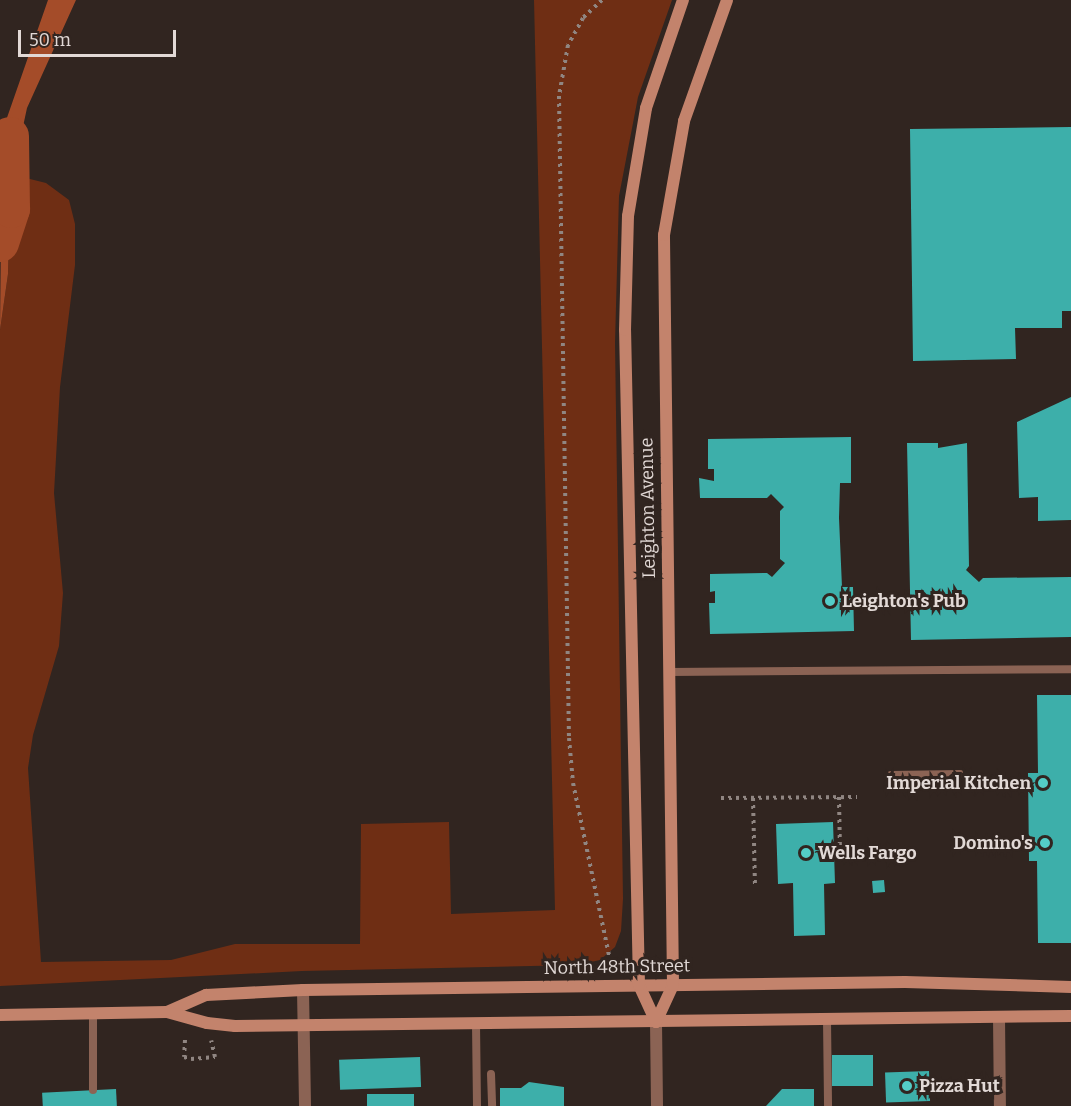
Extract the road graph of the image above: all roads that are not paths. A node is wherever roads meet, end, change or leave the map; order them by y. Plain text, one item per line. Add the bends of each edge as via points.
1 (683, 0) edge
2 (727, 0) edge
3 (1071, 669) edge
4 (669, 672) junction
5 (960, 774) dead end
6 (891, 775) dead end
7 (639, 985) junction
8 (673, 985) junction
9 (1071, 987) edge
10 (303, 990) junction
11 (166, 1012) junction
12 (93, 1013) junction
13 (0, 1015) edge
14 (1071, 1016) edge
15 (999, 1017) junction
16 (827, 1020) junction
17 (656, 1022) junction
18 (476, 1024) junction
19 (304, 1025) junction
20 (491, 1074) dead end
21 (93, 1090) dead end
22 (305, 1106) edge
23 (477, 1106) edge
24 (492, 1106) edge
25 (657, 1106) edge
26 (828, 1106) edge
27 (1000, 1106) edge

1 - 7 main road, Leighton Avenue via 646,108 628,216 625,330
2 - 4 main road, Leighton Avenue via 684,121 664,235
3 - 4 lane
4 - 8 main road, Leighton Avenue
5 - 6 lane
7 - 8 main road, North 48th Street
7 - 10 main road, North 48th Street
7 - 17 main road, Leighton Avenue
8 - 9 main road, North 48th Street via 933,982
8 - 17 main road, Leighton Avenue
10 - 11 main road, North 48th Street via 206,995
10 - 19 street
11 - 12 main road, North 48th Street
11 - 19 main road, North 48th Street via 207,1023
12 - 13 main road, North 48th Street
12 - 21 lane
14 - 15 main road, North 48th Street
15 - 16 main road, North 48th Street
15 - 27 street
16 - 17 main road, North 48th Street
16 - 26 lane
17 - 18 main road, North 48th Street
17 - 25 street, Leighton Avenue
18 - 19 main road, North 48th Street
18 - 23 lane
19 - 22 street
20 - 24 lane

